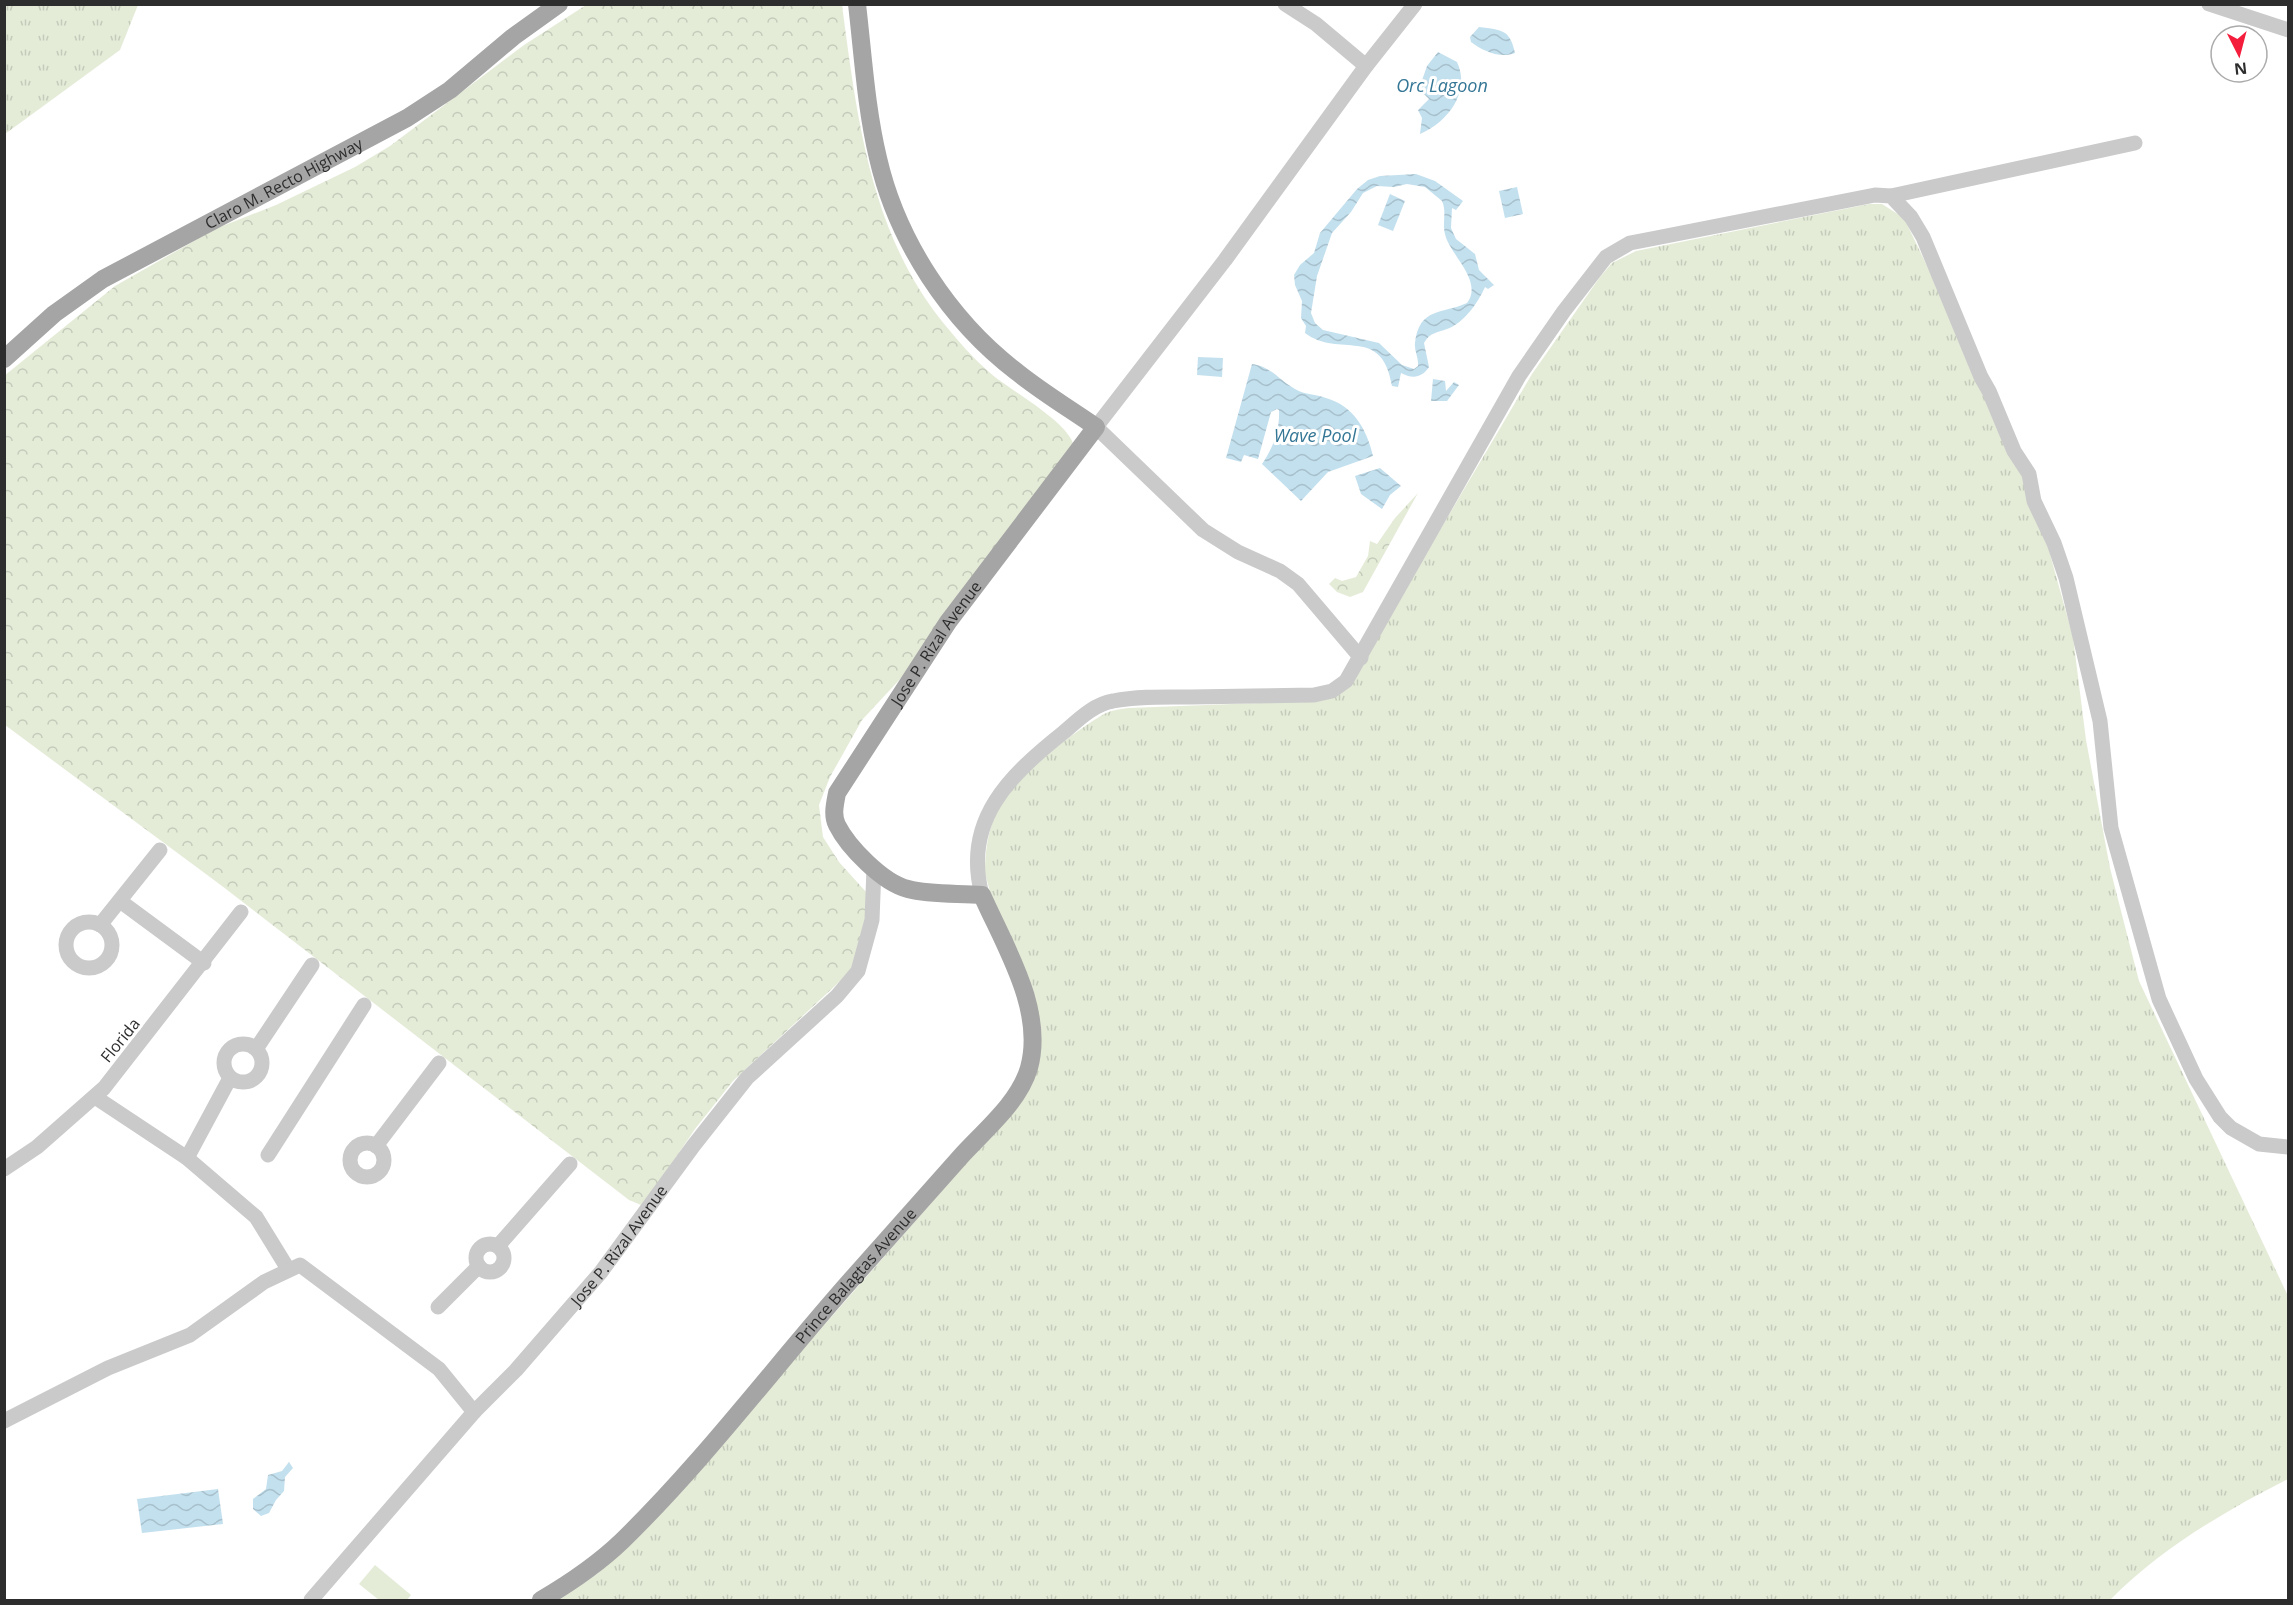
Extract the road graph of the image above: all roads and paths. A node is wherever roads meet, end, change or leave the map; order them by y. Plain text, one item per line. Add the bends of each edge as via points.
1 (559, 4) edge
2 (857, 4) edge
3 (1285, 4) edge
4 (1414, 4) edge
5 (2209, 4) edge
6 (2289, 30) edge
7 (1366, 66) junction
8 (2135, 142) dead end
9 (1891, 196) junction
10 (4, 359) edge
11 (1096, 427) junction
12 (1361, 658) junction
13 (160, 850) dead end
14 (874, 868) junction
15 (982, 895) junction
16 (120, 901) junction
17 (241, 912) dead end
18 (100, 925) dead end
19 (204, 963) junction
20 (312, 965) dead end
21 (364, 1005) dead end
22 (256, 1049) junction
23 (439, 1064) dead end
24 (230, 1078) junction
25 (94, 1097) junction
26 (376, 1146) dead end
27 (2289, 1147) edge
28 (268, 1155) dead end
29 (187, 1158) junction
30 (570, 1164) dead end
31 (4, 1169) edge
32 (288, 1269) junction
33 (438, 1307) dead end
34 (474, 1412) junction
35 (4, 1421) edge
36 (311, 1600) edge
37 (541, 1600) edge

1 - 10 main road, Claro M. Recto Highway via 450,90 407,118 103,279 68,303
2 - 11 main road via 878,160 893,207 919,258 943,297 974,333 1016,372
3 - 7 street
4 - 7 street
5 - 6 street
7 - 11 street via 1226,260
8 - 9 street
9 - 12 street via 1875,195 1630,243 1606,257 1519,376
9 - 27 street via 1923,237 2014,451 2029,474 2034,501 2066,578 2100,721 2111,828 2151,974 2177,1043 2208,1102 2231,1128 2259,1144
11 - 12 street via 1203,530 1298,584
11 - 14 main road, Jose P. Rizal Avenue via 948,622 837,793 836,824 854,850
12 - 15 street via 1346,681 1323,694 1112,701 1090,711 1022,765 994,802 982,834 977,864
13 - 16 street
14 - 15 main road, Jose P. Rizal Avenue via 906,889
14 - 34 street, Jose P. Rizal Avenue via 872,920 858,971 837,996 747,1078 601,1272
15 - 37 main road, Prince Balagtas Avenue via 1020,983 1032,1025 1029,1069 1021,1089 645,1517 592,1567
16 - 18 street
16 - 19 street
17 - 19 street, Florida
19 - 25 street, Florida
20 - 22 street
21 - 28 street
22 - 24 street via 262,1062 257,1076 244,1083
22 - 24 street via 242,1044 228,1050 223,1064
23 - 26 street
24 - 29 street
25 - 29 street
25 - 31 street, Florida via 37,1147
29 - 32 street via 256,1217
30 - 33 street via 498,1246 480,1248 476,1256 479,1266
32 - 34 street via 304,1266 439,1369
32 - 35 street via 190,1335 108,1368
34 - 36 street, Jose P. Rizal Avenue

